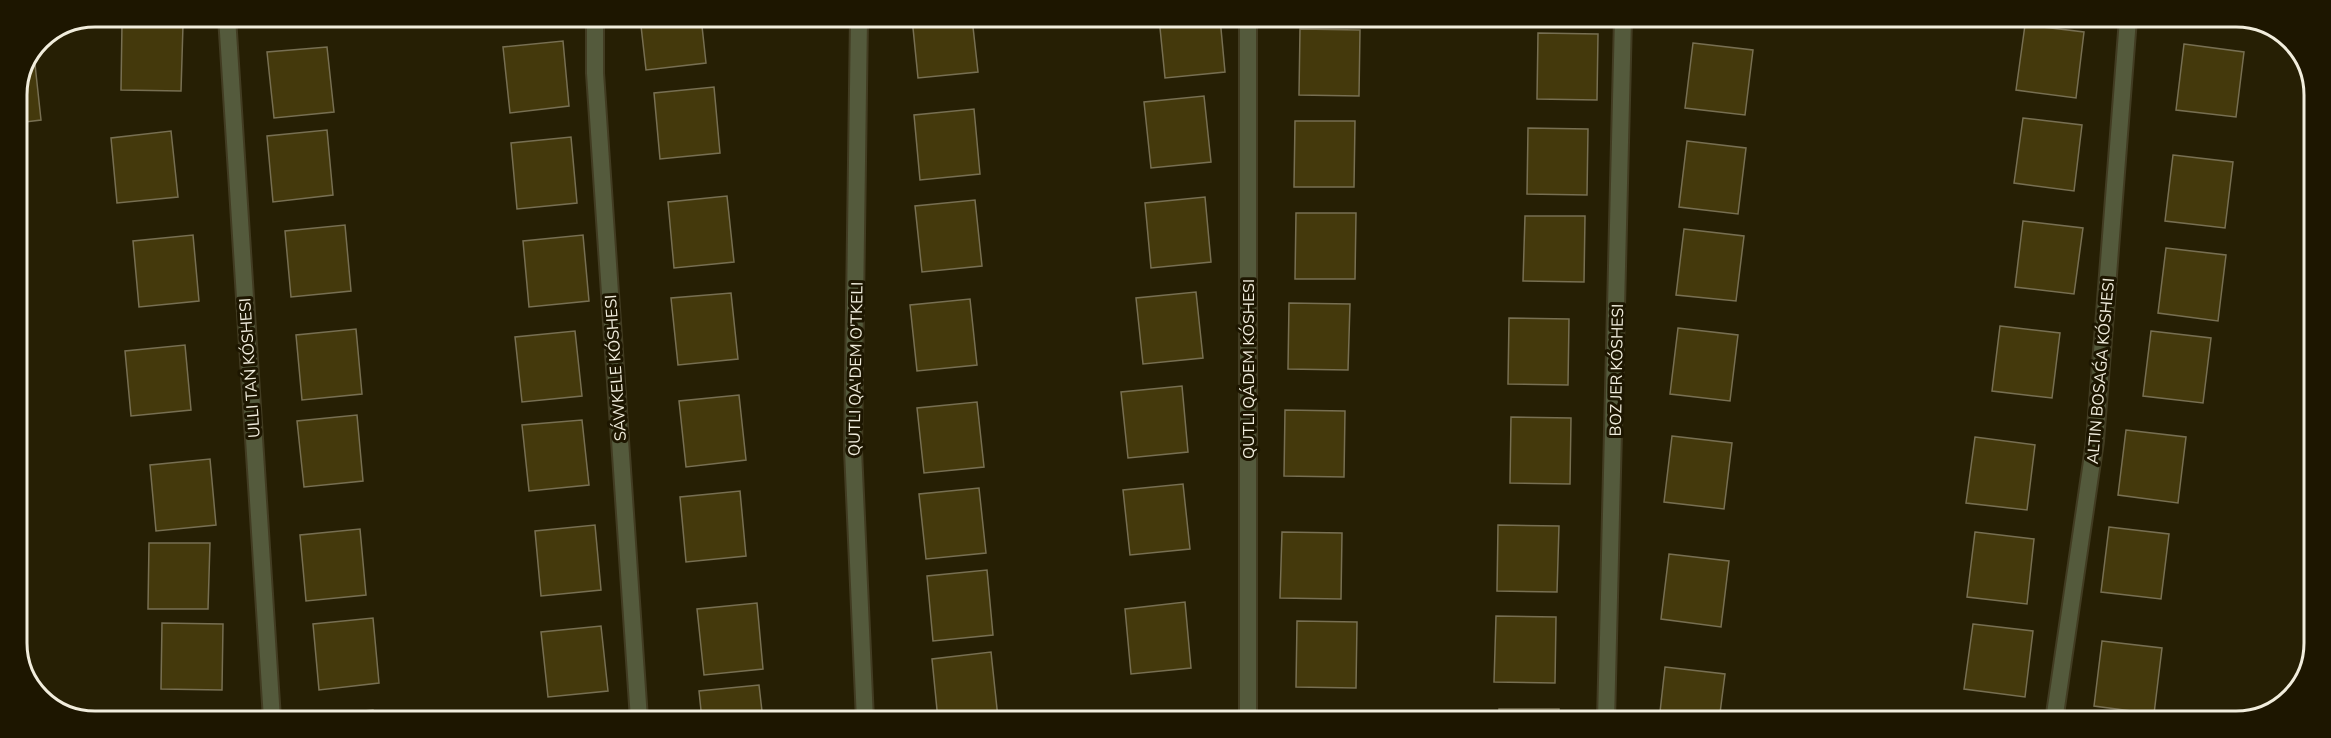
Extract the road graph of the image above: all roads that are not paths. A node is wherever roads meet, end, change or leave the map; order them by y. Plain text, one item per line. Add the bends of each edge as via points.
1 (228, 27) edge
2 (595, 27) edge
3 (859, 27) edge
4 (1248, 27) edge
5 (1623, 27) edge
6 (2127, 27) edge
7 (271, 711) edge
8 (638, 711) edge
9 (865, 711) edge
10 (1248, 711) edge
11 (1606, 711) edge
12 (2055, 711) edge

1 - 7 street
2 - 8 street, SÁWKELE KÓSHESI
3 - 9 street, QUTLI QA'DEM O'TKELI via 854,450
4 - 10 street
5 - 11 street, BOZ JER KÓSHESI
6 - 12 street via 2095,441

